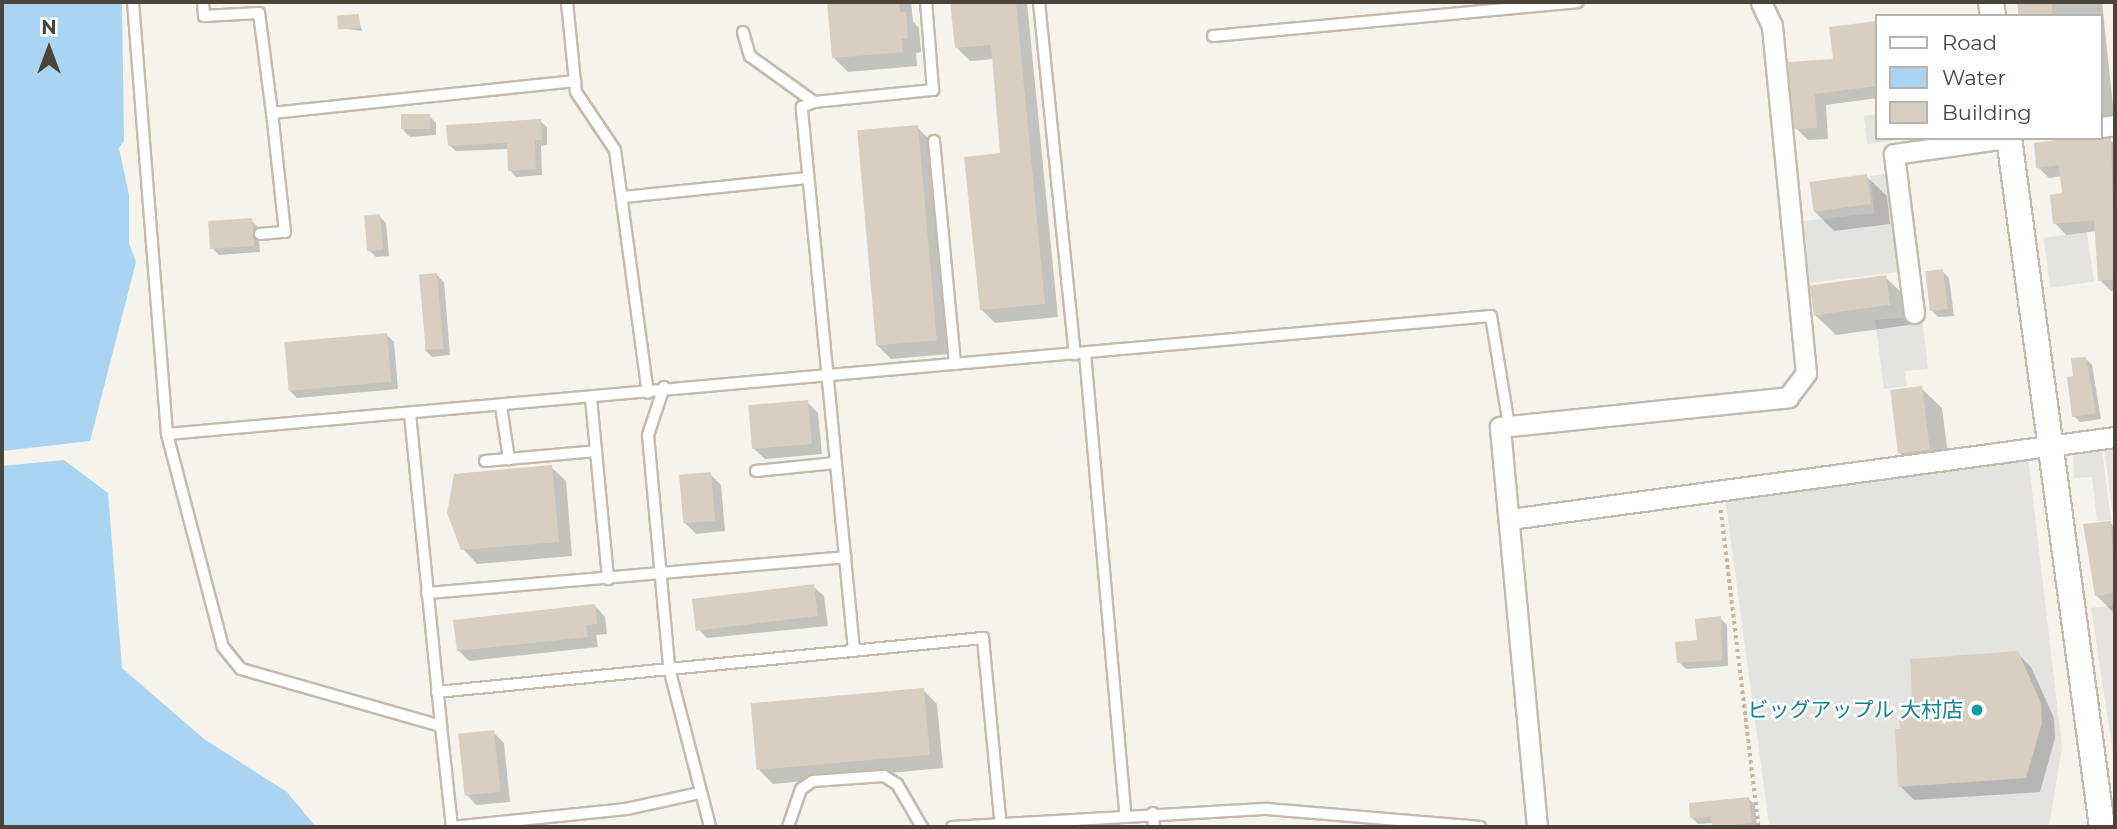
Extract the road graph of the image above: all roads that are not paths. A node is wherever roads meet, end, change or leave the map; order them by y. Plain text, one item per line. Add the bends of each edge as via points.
1 (133, 2) edge
2 (203, 2) edge
3 (567, 2) edge
4 (926, 2) edge
5 (1039, 2) edge
6 (1438, 2) edge
7 (1577, 2) edge
8 (1760, 2) edge
9 (1439, 15) junction
10 (743, 32) dead end
11 (1213, 36) dead end
12 (575, 81) junction
13 (814, 102) junction
14 (272, 113) junction
15 (1994, 140) edge
16 (2008, 140) edge
17 (934, 141) dead end
18 (807, 178) junction
19 (624, 197) junction
20 (260, 234) dead end
21 (1914, 313) dead end
22 (1080, 353) junction
23 (955, 364) junction
24 (827, 374) junction
25 (664, 387) junction
26 (648, 393) junction
27 (591, 398) junction
28 (502, 406) junction
29 (410, 414) junction
30 (1509, 426) junction
31 (167, 434) junction
32 (2115, 438) edge
33 (2050, 446) junction
34 (596, 451) junction
35 (509, 459) junction
36 (485, 461) dead end
37 (836, 463) junction
38 (756, 471) dead end
39 (1510, 519) junction
40 (845, 557) junction
41 (660, 575) junction
42 (608, 579) junction
43 (427, 593) junction
44 (854, 651) junction
45 (669, 668) junction
46 (437, 692) junction
47 (440, 726) junction
48 (700, 793) junction
49 (1153, 813) junction
50 (1125, 814) junction
51 (1001, 825) edge
52 (452, 827) edge
53 (710, 827) edge
54 (788, 827) edge
55 (922, 827) edge
56 (952, 827) edge
57 (1154, 827) edge
58 (1480, 827) edge
59 (1537, 827) edge
60 (2102, 827) edge

1 - 31 lane
2 - 14 lane via 204,16 260,13
3 - 12 lane
4 - 13 lane via 933,90
5 - 22 lane
6 - 9 lane
7 - 9 lane
8 - 30 street via 1772,26 1806,373 1788,397
9 - 11 lane
10 - 13 lane via 750,55
12 - 14 lane
12 - 19 lane via 576,92 615,150
13 - 18 lane via 802,107
14 - 20 lane via 285,232
15 - 21 street via 1894,154
16 - 33 street
17 - 23 lane
18 - 19 lane
18 - 24 lane
19 - 26 lane
22 - 23 lane
22 - 30 lane via 1491,316
22 - 50 lane
23 - 24 lane
24 - 25 lane
24 - 37 lane
25 - 26 lane
25 - 41 lane via 648,435
26 - 27 lane
27 - 28 lane
27 - 34 lane
28 - 29 lane
28 - 35 lane
29 - 31 lane
29 - 43 lane
30 - 39 street via 1500,427
31 - 47 lane via 223,647 242,669
32 - 33 street
33 - 39 street
33 - 60 street
34 - 35 lane
34 - 42 lane
35 - 36 lane
37 - 38 lane
37 - 40 lane
39 - 59 street
40 - 41 lane
40 - 44 lane
41 - 42 lane
41 - 45 lane
42 - 43 lane
43 - 46 lane
44 - 45 lane
44 - 51 lane via 983,638
45 - 46 lane
45 - 48 lane
46 - 47 lane
47 - 52 lane
48 - 52 lane via 626,809
48 - 53 lane
49 - 50 lane
49 - 57 lane
49 - 58 lane via 1267,809
50 - 51 lane
51 - 56 lane
54 - 55 lane via 801,789 813,781 884,776 897,784

